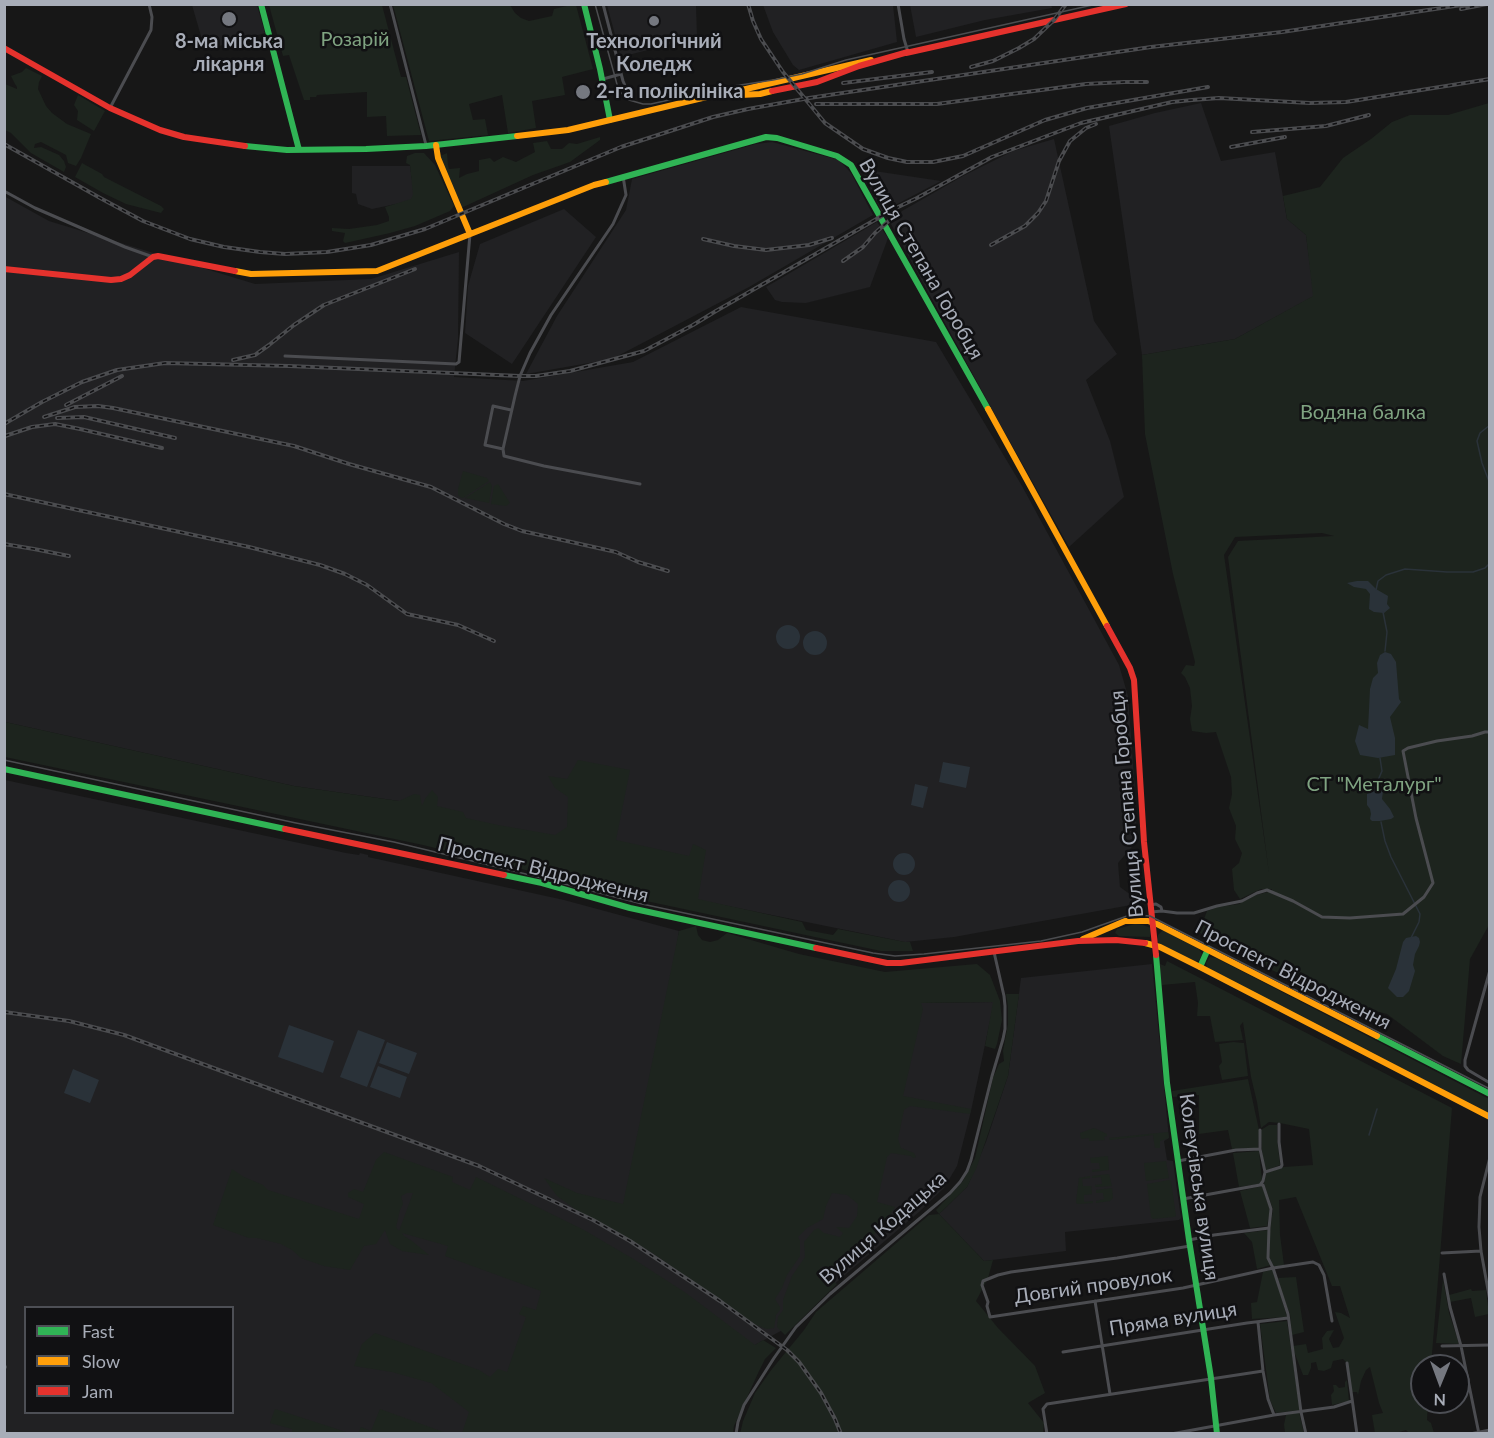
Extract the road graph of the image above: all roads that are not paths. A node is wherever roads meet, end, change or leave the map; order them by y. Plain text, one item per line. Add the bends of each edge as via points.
1 (149, 4) edge
2 (261, 4) edge
3 (390, 4) edge
4 (584, 4) edge
5 (603, 4) edge
6 (898, 4) edge
7 (1126, 4) edge
8 (4, 48) edge
9 (908, 52) junction
10 (621, 74) junction
11 (602, 79) junction
12 (630, 94) dead end
13 (110, 108) junction
14 (610, 120) junction
15 (436, 145) junction
16 (426, 146) junction
17 (299, 150) junction
18 (623, 176) junction
19 (4, 191) edge
20 (470, 234) junction
21 (153, 257) junction
22 (4, 269) edge
23 (285, 356) dead end
24 (511, 410) junction
25 (503, 448) junction
26 (640, 484) dead end
27 (1490, 732) edge
28 (4, 768) edge
29 (1151, 908) junction
30 (1162, 911) junction
31 (1153, 922) junction
32 (1078, 941) junction
33 (1156, 945) junction
34 (1208, 949) junction
35 (994, 952) junction
36 (1200, 967) junction
37 (1490, 970) edge
38 (1490, 1083) edge
39 (1490, 1094) edge
40 (1490, 1117) edge
41 (1279, 1124) dead end
42 (1260, 1130) dead end
43 (1260, 1149) junction
44 (1490, 1157) edge
45 (1178, 1161) junction
46 (1264, 1172) junction
47 (1260, 1185) junction
48 (1183, 1199) junction
49 (1269, 1228) junction
50 (1189, 1243) junction
51 (1481, 1251) junction
52 (1442, 1253) dead end
53 (1273, 1268) junction
54 (1444, 1274) dead end
55 (1197, 1285) junction
56 (1095, 1301) junction
57 (1490, 1302) edge
58 (1288, 1318) junction
59 (1332, 1321) dead end
60 (1258, 1322) junction
61 (1204, 1330) junction
62 (1103, 1345) junction
63 (1490, 1345) edge
64 (1442, 1346) dead end
65 (1461, 1346) junction
66 (1063, 1352) dead end
67 (1347, 1363) dead end
68 (1263, 1371) junction
69 (1211, 1378) junction
70 (1110, 1394) junction
71 (1352, 1401) junction
72 (1301, 1412) junction
73 (1274, 1415) junction
74 (1217, 1430) edge
75 (1490, 1430) edge
76 (1479, 1433) edge
77 (736, 1434) edge
78 (1047, 1434) edge
79 (1172, 1434) edge
80 (1306, 1434) edge
81 (1358, 1434) edge
82 (1470, 1434) edge

1 - 13 street via 151,30
2 - 17 main road
3 - 16 street
4 - 11 main road
5 - 10 street
6 - 9 street
7 - 9 main road
8 - 13 main road
9 - 14 main road
10 - 11 street
10 - 12 street
11 - 14 main road
13 - 17 main road via 184,137
14 - 15 main road via 568,130
15 - 16 main road
15 - 20 main road
16 - 17 main road
18 - 20 main road, Вулиця Степана Горобця
18 - 24 street via 626,195 614,224 537,338 520,376
18 - 29 main road, Вулиця Степана Горобця via 766,137 837,156 851,165 1130,668
19 - 21 street
20 - 21 main road, Вулиця Степана Горобця via 377,271 251,274 166,256
20 - 23 street via 456,364
21 - 22 main road via 130,275 111,280
24 - 25 street
24 - 25 street via 493,406 485,445
25 - 26 street via 504,456
27 - 30 street via 1403,751 1433,883 1424,897 1403,914 1322,917 1266,890 1242,901 1194,913
28 - 35 main road, Проспект Відродження via 542,883 630,908 871,960 901,963
29 - 30 street
29 - 30 street via 1159,905
29 - 31 main road, Вулиця Степана Горобця
31 - 32 main road, Проспект Відродження via 1125,921
31 - 33 main road, Вулиця Степана Горобця
31 - 34 main road, Проспект Відродження
32 - 33 main road, Проспект Відродження
32 - 35 main road, Проспект Відродження
33 - 36 main road, Проспект Відродження
33 - 45 main road, Колеусівська вулиця
34 - 36 main road
34 - 39 main road, Проспект Відродження
35 - 77 street, Вулиця Кодацька via 1004,996 1005,1029 967,1171 950,1193 830,1294 796,1328 744,1406
36 - 40 main road, Проспект Відродження
37 - 38 street via 1465,1060 1468,1070
41 - 46 street via 1282,1165
42 - 43 street
43 - 45 street
43 - 46 street
44 - 51 street via 1480,1197
45 - 48 main road, Колеусівська вулиця
46 - 47 street
47 - 48 street
47 - 49 street via 1271,1209
48 - 50 main road, Колеусівська вулиця
49 - 50 street via 1214,1235
49 - 53 street via 1268,1258
50 - 55 main road, Колеусівська вулиця
50 - 56 street, Довгий провулок via 998,1275 983,1281 981,1286 990,1317
51 - 52 street
51 - 57 street
53 - 55 street, Довгий провулок
53 - 58 street
53 - 59 street, Довгий провулок via 1314,1262 1319,1265
54 - 65 street
55 - 56 street, Довгий провулок
55 - 61 main road, Колеусівська вулиця
56 - 62 street
58 - 60 street, Пряма вулиця
58 - 72 street
60 - 61 street, Пряма вулиця
60 - 68 street
61 - 62 street, Пряма вулиця
61 - 69 main road, Колеусівська вулиця
62 - 66 street, Пряма вулиця
62 - 70 street
63 - 65 street
64 - 65 street
65 - 76 street
67 - 71 street
68 - 69 street
68 - 73 street
69 - 70 street
69 - 74 main road, Колеусівська вулиця
70 - 78 street via 1047,1404 1043,1409
71 - 72 street
71 - 81 street
72 - 73 street
72 - 80 street
73 - 74 street
74 - 79 street
75 - 76 street
76 - 82 street

